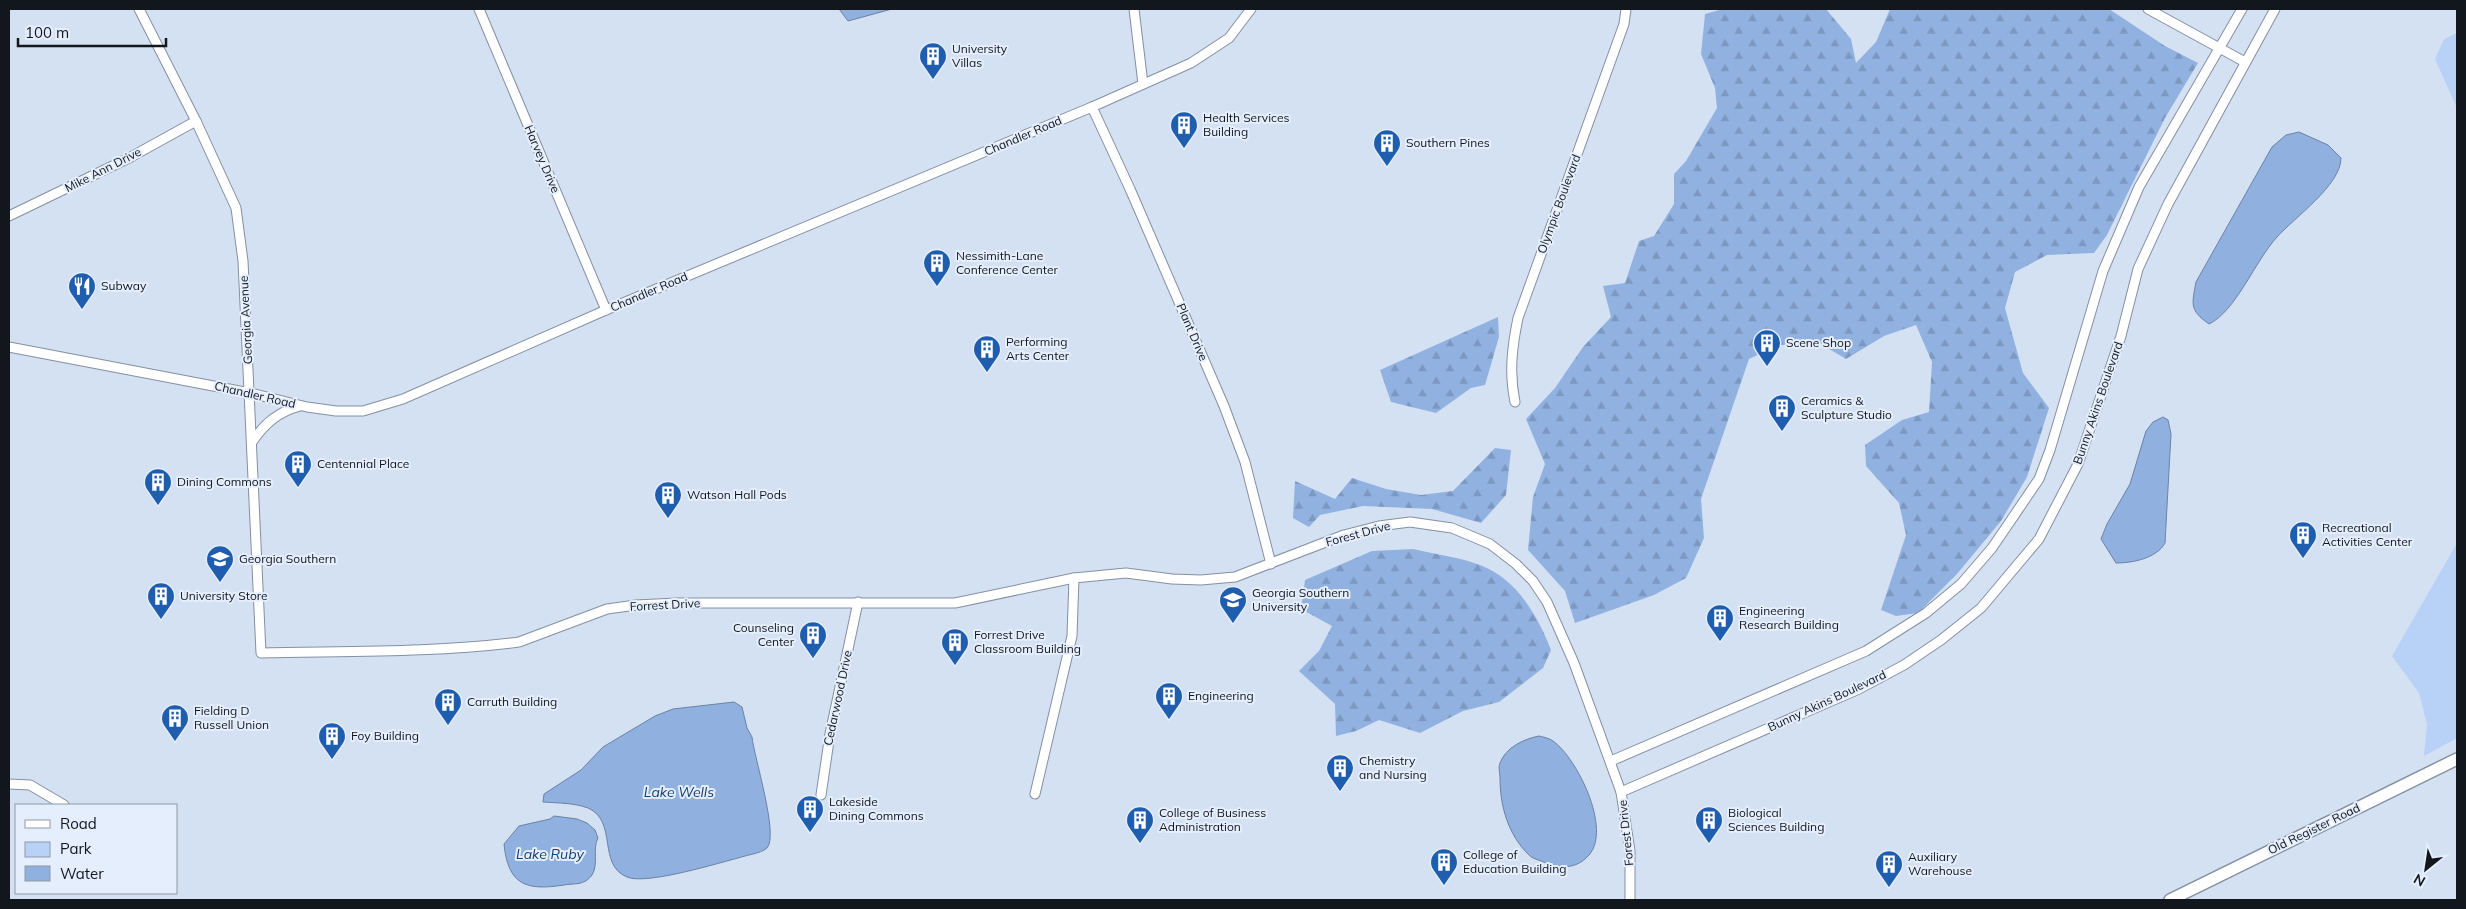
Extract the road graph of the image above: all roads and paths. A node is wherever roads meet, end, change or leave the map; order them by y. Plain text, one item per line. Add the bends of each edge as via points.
1 (139, 9) edge
2 (478, 9) edge
3 (1134, 9) edge
4 (1251, 9) edge
5 (1626, 9) edge
6 (2148, 9) edge
7 (2242, 9) edge
8 (2275, 9) edge
9 (2219, 48) junction
10 (2246, 62) junction
11 (1143, 84) junction
12 (1092, 107) junction
13 (196, 121) junction
14 (9, 216) edge
15 (606, 310) junction
16 (9, 347) edge
17 (250, 392) junction
18 (1515, 402) dead end
19 (302, 406) junction
20 (252, 442) junction
21 (1271, 564) junction
22 (1074, 578) junction
23 (858, 602) junction
24 (261, 653) joint
25 (2457, 759) edge
26 (1611, 761) junction
27 (9, 784) edge
28 (1621, 792) junction
29 (1035, 794) dead end
30 (821, 795) dead end
31 (62, 804) edge
32 (1630, 900) edge
33 (2170, 900) edge

1 - 13 street, Georgia Avenue
2 - 15 street, Harvey Drive
3 - 11 street
4 - 11 street, Chandler Road via 1229,38 1216,49
5 - 18 street, Olympic Boulevard via 1624,24 1518,318 1512,347
6 - 9 street
7 - 9 street
8 - 10 street, Bunny Akins Boulevard
9 - 10 street
9 - 26 street via 2139,187 2103,271 2039,479 1986,555 1961,584 1926,613 1866,651
10 - 28 street, Bunny Akins Boulevard via 2168,204 2138,269 2121,336 2078,464 2039,538 1982,608 1904,665 1859,689
11 - 12 street, Chandler Road
12 - 15 street, Chandler Road
12 - 21 street, Plant Drive via 1224,406 1245,462
13 - 14 street, Mike Ann Drive via 129,158
13 - 17 street, Georgia Avenue via 236,208 243,261
15 - 19 street, Chandler Road via 390,403 363,411
16 - 17 street, Chandler Road
17 - 19 street, Chandler Road
17 - 20 street, Georgia Avenue
19 - 20 street via 277,415
20 - 24 street, Georgia Avenue
21 - 22 street, Forest Drive via 1235,577 1200,580 1126,573
21 - 26 street, Forest Drive via 1344,536 1379,526 1410,522 1452,528 1490,544 1533,581 1547,602
22 - 23 street, Forrest Drive via 956,603
22 - 29 street via 1072,636
23 - 24 street, Forrest Drive via 636,605 607,609 519,642 470,648
23 - 30 street, Cedarwood Drive via 830,734
25 - 33 street, Old Register Road
26 - 28 street, Forest Drive
27 - 31 street via 30,785
28 - 32 street, Forest Drive via 1630,851

